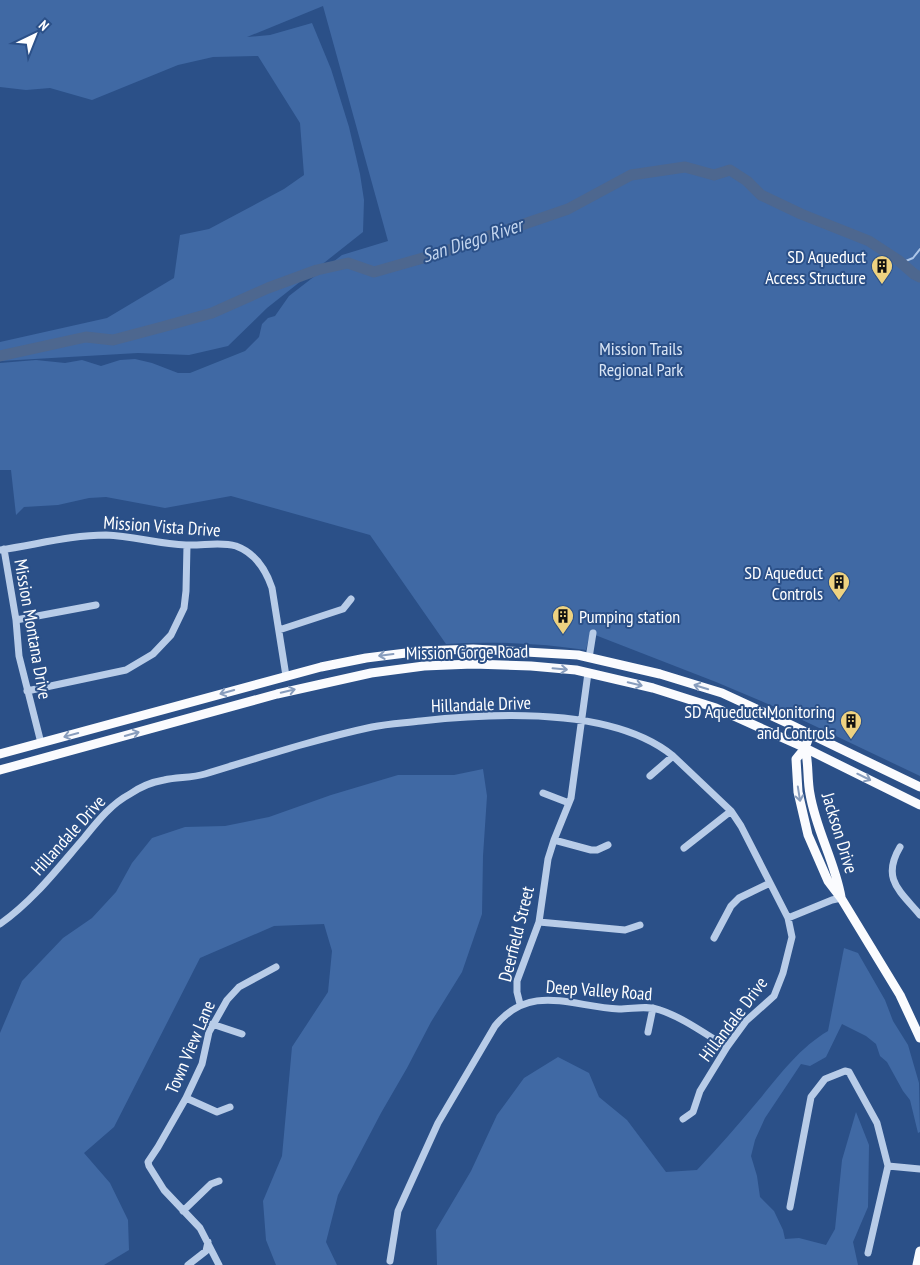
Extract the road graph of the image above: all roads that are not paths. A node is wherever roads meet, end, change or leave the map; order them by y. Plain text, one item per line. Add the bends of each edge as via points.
1 (187, 545) junction
2 (2, 549) edge
3 (351, 599) dead end
4 (96, 605) dead end
5 (16, 620) junction
6 (279, 630) junction
7 (593, 633) dead end
8 (589, 658) junction
9 (588, 673) junction
10 (286, 676) junction
11 (27, 691) junction
12 (581, 721) junction
13 (810, 734) junction
14 (41, 742) junction
15 (805, 748) junction
16 (0, 754) edge
17 (673, 756) junction
18 (0, 770) edge
19 (650, 776) dead end
20 (920, 787) edge
21 (542, 793) dead end
22 (569, 803) junction
23 (920, 804) edge
24 (731, 811) junction
25 (554, 840) junction
26 (608, 845) dead end
27 (900, 847) dead end
28 (684, 848) dead end
29 (770, 884) junction
30 (841, 898) junction
31 (920, 916) edge
32 (788, 918) junction
33 (539, 922) junction
34 (0, 924) edge
35 (640, 925) dead end
36 (714, 938) dead end
37 (276, 967) dead end
38 (520, 1004) junction
39 (653, 1008) junction
40 (212, 1024) junction
41 (648, 1032) dead end
42 (242, 1034) dead end
43 (920, 1038) edge
44 (727, 1047) junction
45 (186, 1098) junction
46 (230, 1107) dead end
47 (683, 1119) dead end
48 (888, 1166) junction
49 (920, 1169) edge
50 (218, 1181) dead end
51 (790, 1207) dead end
52 (183, 1211) junction
53 (207, 1242) junction
54 (920, 1251) edge
55 (868, 1254) dead end
56 (390, 1261) dead end
57 (188, 1265) edge
58 (219, 1265) edge
59 (917, 1265) edge

1 - 2 street, Mission Vista Drive via 107,535
1 - 6 street, Mission Vista Drive via 216,543 235,546 250,554 267,575 272,588
1 - 11 street via 184,608 171,635 153,654 126,670
2 - 5 street, Mission Montana Drive
3 - 6 street via 343,609
4 - 5 street
5 - 11 street, Mission Montana Drive via 19,656
6 - 10 street, Mission Vista Drive
7 - 8 street
8 -> 10 main road, Mission Gorge Road via 499,650 422,651 366,658
13 -> 8 main road, Mission Gorge Road via 722,693 660,674
9 - 12 street, Deerfield Street
9 -> 15 main road, Mission Gorge Road via 653,688 716,708
18 -> 9 main road, Mission Gorge Road via 277,694 371,673 473,664 531,666
10 -> 14 main road, Mission Gorge Road
11 - 14 street, Mission Montana Drive
12 - 17 street, Hillandale Drive via 640,735
12 - 22 street, Deerfield Street
12 - 34 street, Hillandale Drive via 510,715 375,727 308,742 197,776 147,785 128,794 103,816 42,887
13 - 15 main road, Jackson Drive
13 - 20 main road, Mission Gorge Road
14 - 16 main road, Mission Gorge Road
15 -> 23 main road, Mission Gorge Road
15 - 30 main road, Jackson Drive via 809,793 838,878
17 - 19 street
17 - 24 street, Hillandale Drive
21 - 22 street
22 - 25 street, Deerfield Street
24 - 28 street
24 - 29 street, Hillandale Drive
25 - 26 street via 590,850
25 - 33 street, Deerfield Street
27 - 31 street via 892,862 892,877
29 - 32 street, Hillandale Drive
29 - 36 street via 739,898 731,906
30 - 32 street
30 - 43 main road, Jackson Drive via 900,995
32 - 44 street, Hillandale Drive via 792,937 774,996 746,1021
33 - 35 street via 625,930
33 - 38 street, Deerfield Street via 517,981
37 - 40 street, Town View Lane via 239,987 226,1000
38 - 39 street, Deep Valley Road via 546,999 620,1009
38 - 56 street, Deerfield Street via 495,1026 438,1123 398,1212
39 - 41 street
39 - 44 street, Deep Valley Road via 677,1016
40 - 42 street
40 - 45 street, Town View Lane via 202,1064
44 - 47 street, Hillandale Drive via 700,1091 693,1112
45 - 46 street via 217,1112
45 - 52 street, Town View Lane via 148,1162 164,1190
48 - 49 street
48 - 51 street via 877,1123 850,1072 830,1076 811,1097
48 - 55 street
50 - 52 street
52 - 53 street via 200,1228
53 - 57 street via 206,1251
53 - 58 street
54 - 59 main road

